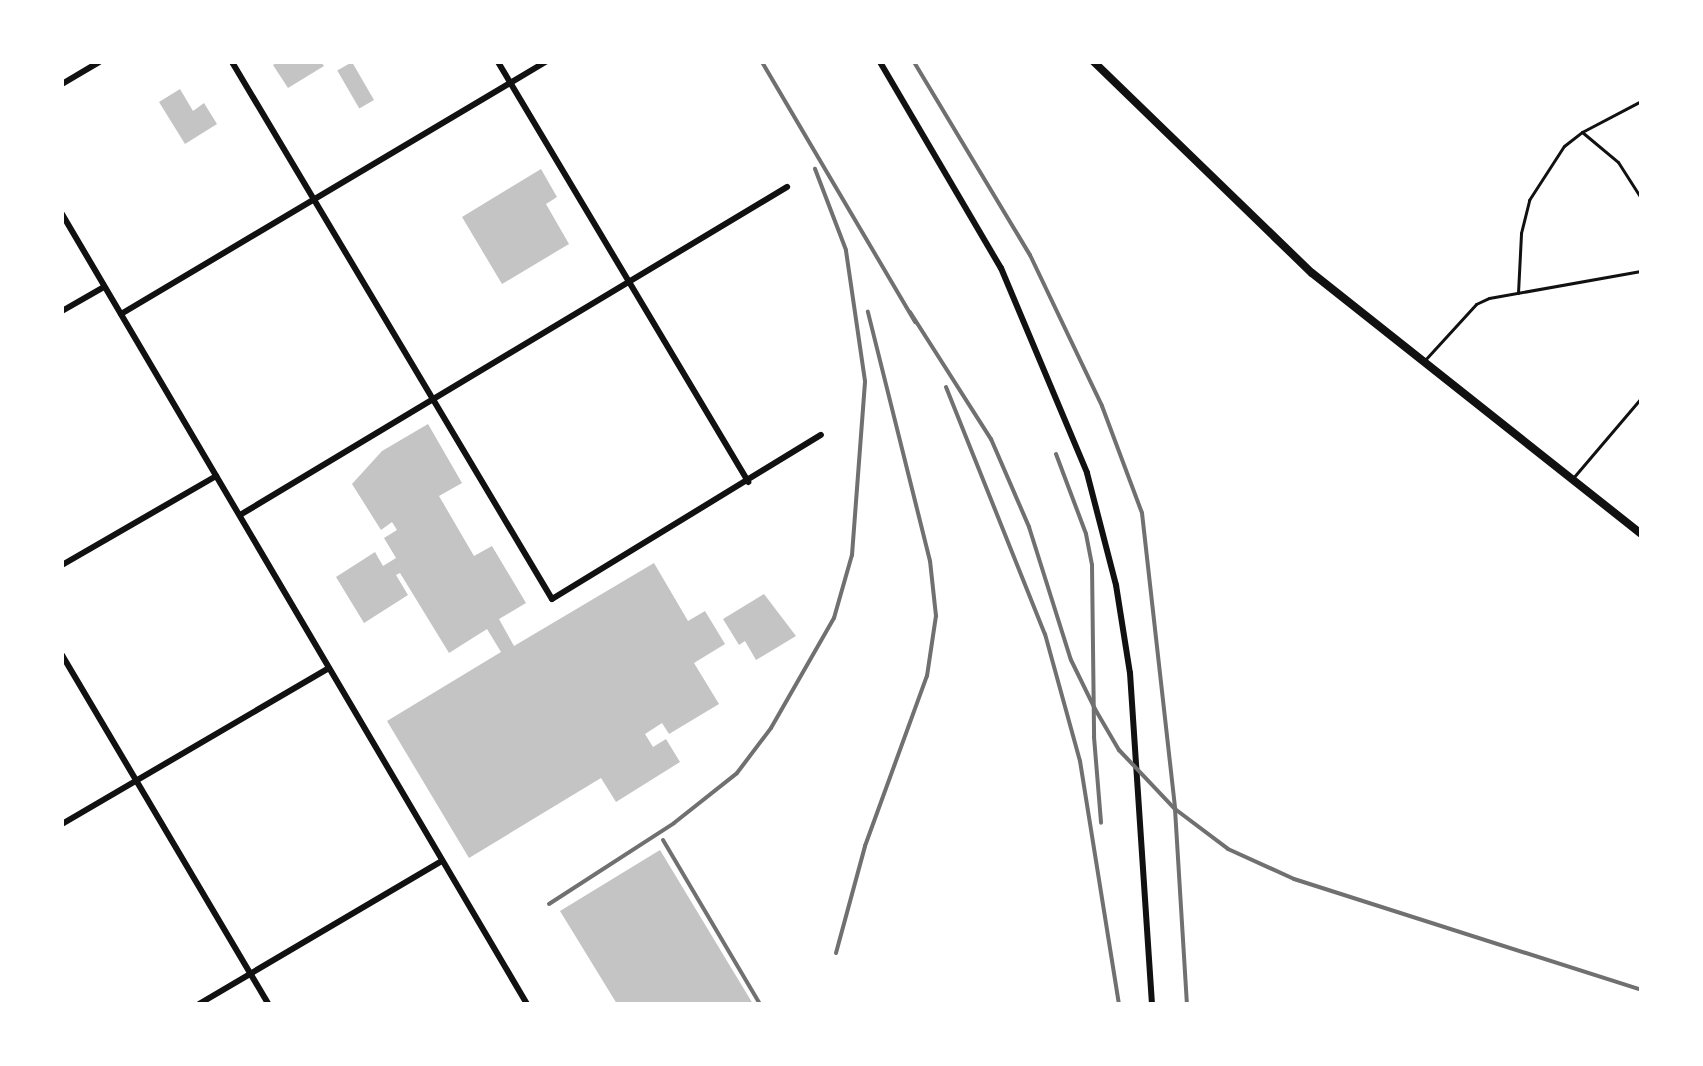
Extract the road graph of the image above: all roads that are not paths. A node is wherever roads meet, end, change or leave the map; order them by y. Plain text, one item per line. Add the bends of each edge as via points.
1 (99, 62) edge
2 (232, 62) edge
3 (498, 62) edge
4 (546, 62) edge
5 (880, 62) edge
6 (1094, 62) edge
7 (510, 83) junction
8 (62, 84) edge
9 (1641, 101) edge
10 (1582, 132) junction
11 (787, 187) dead end
12 (1641, 198) edge
13 (314, 200) junction
14 (62, 214) edge
15 (1641, 271) edge
16 (626, 280) junction
17 (104, 287) junction
18 (1518, 293) junction
19 (62, 311) edge
20 (121, 314) junction
21 (1422, 364) junction
22 (1641, 398) edge
23 (434, 401) junction
24 (821, 435) dead end
25 (216, 476) junction
26 (1571, 480) junction
27 (748, 482) junction
28 (240, 515) junction
29 (1641, 534) edge
30 (62, 565) edge
31 (62, 655) edge
32 (329, 668) junction
33 (137, 781) junction
34 (62, 824) edge
35 (442, 861) junction
36 (251, 974) junction
37 (199, 1004) edge
38 (268, 1004) edge
39 (527, 1004) edge
40 (1152, 1004) edge

1 - 8 street
2 - 13 street
3 - 7 street
4 - 7 street
5 - 40 street via 1001,268 1087,473 1108,546 1130,673
6 - 21 street via 1312,273
7 - 13 street
7 - 16 street
9 - 10 lane
10 - 12 lane via 1618,162
10 - 18 lane via 1542,174 1529,200 1521,233
11 - 16 street
13 - 20 street
13 - 23 street
14 - 17 street
15 - 18 lane
16 - 23 street
16 - 27 street
17 - 19 street
17 - 20 street
18 - 21 lane via 1476,304
20 - 25 street
21 - 26 street
22 - 26 lane
23 - 27 street via 552,599
23 - 28 street
24 - 27 street
25 - 28 street
25 - 30 street
26 - 29 street
28 - 32 street
31 - 33 street
32 - 33 street
32 - 35 street
33 - 34 street
33 - 36 street
35 - 36 street
35 - 39 street
36 - 37 street
36 - 38 street

